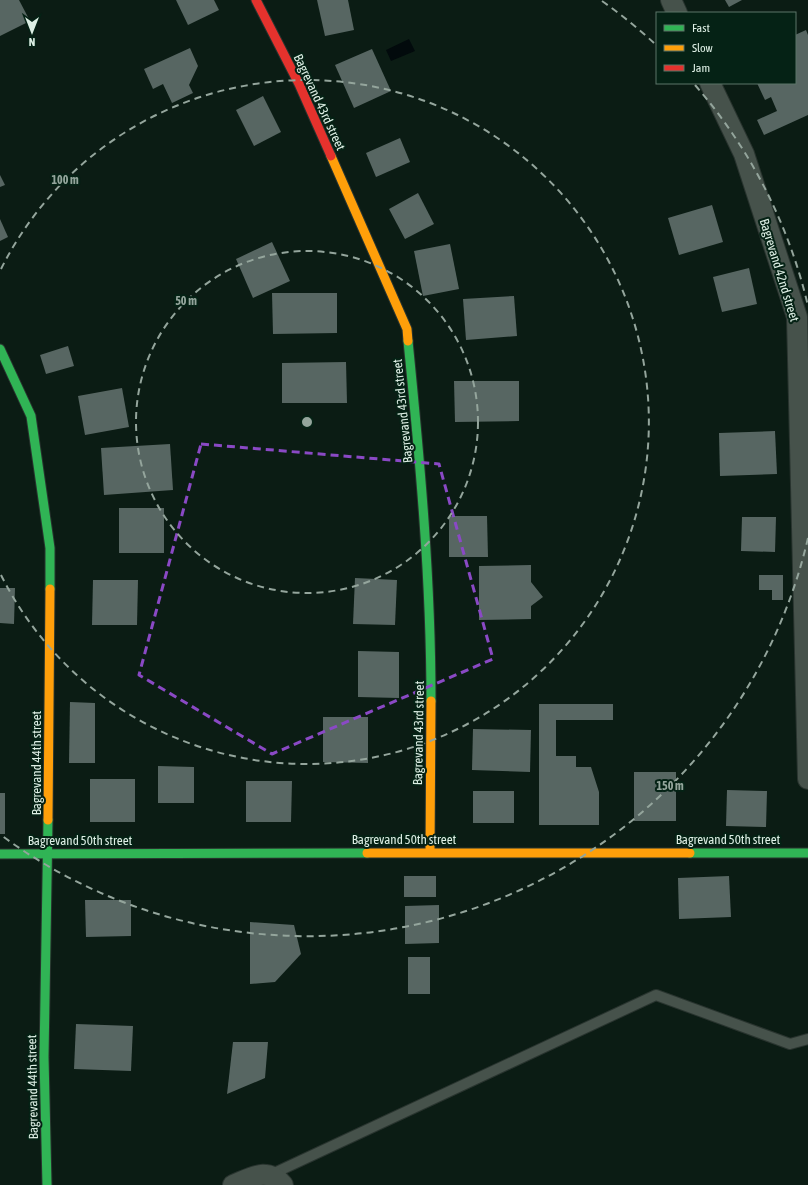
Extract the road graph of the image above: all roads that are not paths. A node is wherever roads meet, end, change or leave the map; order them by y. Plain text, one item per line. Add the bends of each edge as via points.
1 (256, 0) edge
2 (671, 0) edge
3 (677, 12) edge
4 (710, 84) edge
5 (0, 349) edge
6 (808, 779) edge
7 (430, 852) junction
8 (808, 853) edge
9 (0, 854) edge
10 (48, 854) junction
11 (808, 1039) edge
12 (276, 1180) edge
13 (46, 1185) edge
14 (233, 1185) edge

1 - 7 street, Bagrevand 43rd street via 299,84 407,329 424,498 431,663
2 - 3 street
4 - 6 street, Bagrevand 42nd street via 744,154 797,317
5 - 10 street, Bagrevand 44th street via 31,416 50,548
7 - 8 street, Bagrevand 50th street
7 - 10 street, Bagrevand 50th street
9 - 10 street, Bagrevand 50th street
10 - 13 street, Bagrevand 44th street via 44,1057
11 - 12 lane via 790,1044 656,995
12 - 14 street via 259,1174

